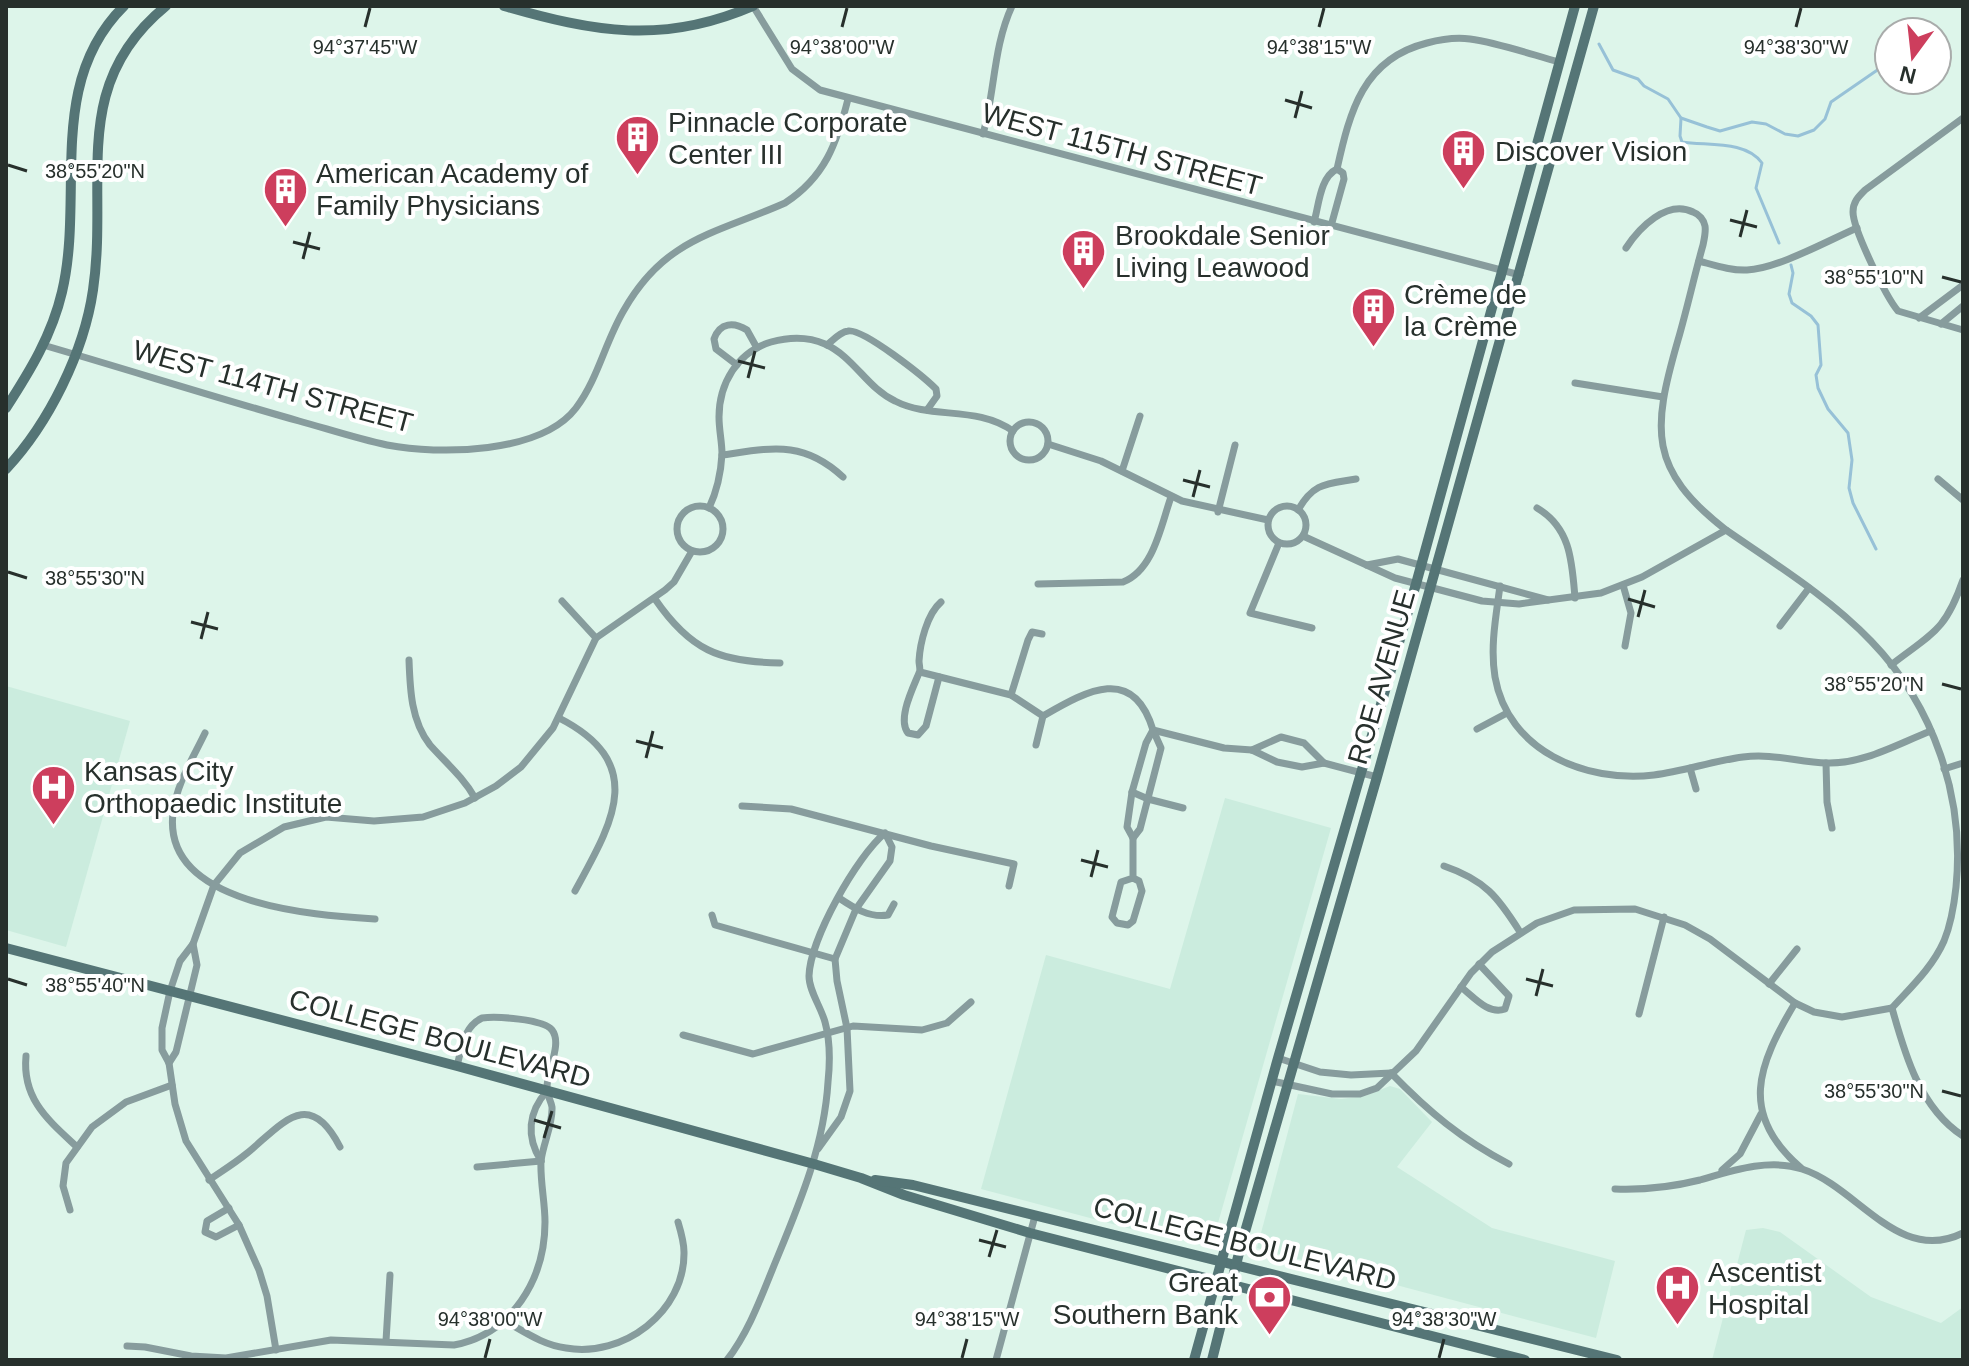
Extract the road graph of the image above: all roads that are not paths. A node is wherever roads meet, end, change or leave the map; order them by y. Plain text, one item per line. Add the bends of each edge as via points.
1 (124, 6) edge
2 (166, 6) edge
3 (504, 6) edge
4 (753, 6) edge
5 (1012, 6) edge
6 (1575, 6) edge
7 (1594, 6) edge
8 (1559, 62) junction
9 (1569, 97) junction
10 (848, 99) junction
11 (1963, 118) edge
12 (983, 134) junction
13 (1337, 169) junction
14 (1314, 222) junction
15 (1331, 226) junction
16 (1857, 228) junction
17 (1626, 248) dead end
18 (1699, 261) junction
19 (1504, 271) junction
20 (1520, 275) junction
21 (1963, 285) edge
22 (1963, 306) edge
23 (1919, 318) junction
24 (1941, 324) junction
25 (1963, 330) edge
26 (43, 345) junction
27 (827, 345) junction
28 (757, 348) junction
29 (74, 354) junction
30 (737, 365) junction
31 (1575, 383) dead end
32 (1663, 397) junction
33 (6, 408) edge
34 (927, 410) junction
35 (1140, 416) dead end
36 (1013, 431) junction
37 (1048, 444) junction
38 (1235, 445) dead end
39 (722, 455) junction
40 (6, 469) edge
41 (1122, 471) junction
42 (843, 477) dead end
43 (1356, 479) dead end
44 (1938, 479) dead end
45 (1171, 497) junction
46 (1963, 500) edge
47 (709, 508) junction
48 (1537, 508) dead end
49 (1298, 510) junction
50 (1218, 512) junction
51 (1268, 520) junction
52 (1726, 530) junction
53 (1303, 536) junction
54 (1279, 543) junction
55 (692, 551) junction
56 (1422, 564) junction
57 (1367, 565) junction
58 (1436, 568) junction
59 (1963, 580) edge
60 (1038, 584) dead end
61 (1416, 584) junction
62 (1623, 585) junction
63 (1500, 586) junction
64 (1431, 588) junction
65 (1809, 588) junction
66 (1961, 592) edge
67 (1575, 598) junction
68 (655, 599) junction
69 (1550, 600) junction
70 (562, 601) dead end
71 (941, 602) dead end
72 (1498, 602) junction
73 (1780, 626) dead end
74 (1312, 628) dead end
75 (1042, 634) dead end
76 (596, 638) junction
77 (1625, 646) dead end
78 (409, 660) dead end
79 (780, 663) dead end
80 (1891, 665) junction
81 (920, 672) junction
82 (939, 677) junction
83 (1011, 695) junction
84 (1507, 713) junction
85 (1043, 716) junction
86 (559, 718) junction
87 (1477, 729) dead end
88 (1153, 730) junction
89 (1931, 731) junction
90 (205, 733) dead end
91 (1036, 745) dead end
92 (1252, 750) junction
93 (1324, 763) junction
94 (1826, 763) junction
95 (1963, 763) edge
96 (1690, 768) junction
97 (1944, 769) junction
98 (1363, 773) junction
99 (1377, 777) junction
100 (1696, 789) dead end
101 (1132, 792) junction
102 (475, 798) junction
103 (1148, 799) junction
104 (742, 806) dead end
105 (1183, 808) dead end
106 (1832, 828) dead end
107 (885, 833) junction
108 (1133, 838) junction
109 (1444, 866) dead end
110 (1133, 878) junction
111 (1960, 880) edge
112 (214, 885) junction
113 (1009, 886) dead end
114 (575, 891) dead end
115 (839, 898) junction
116 (894, 904) dead end
117 (856, 909) junction
118 (712, 915) dead end
119 (1664, 917) junction
120 (375, 919) dead end
121 (1520, 932) junction
122 (193, 944) junction
123 (6, 948) edge
124 (1797, 949) dead end
125 (813, 953) junction
126 (835, 959) junction
127 (1479, 964) junction
128 (1769, 984) junction
129 (1461, 987) junction
130 (170, 991) junction
131 (190, 996) junction
132 (971, 1002) dead end
133 (1795, 1003) junction
134 (1892, 1008) junction
135 (1639, 1014) dead end
136 (847, 1028) junction
137 (828, 1033) junction
138 (683, 1035) dead end
139 (26, 1056) dead end
140 (1278, 1058) junction
141 (1293, 1062) junction
142 (169, 1063) junction
143 (457, 1066) junction
144 (1391, 1073) junction
145 (1272, 1081) junction
146 (1287, 1084) junction
147 (172, 1085) junction
148 (547, 1091) junction
149 (1761, 1114) junction
150 (1963, 1136) edge
151 (77, 1147) junction
152 (340, 1147) dead end
153 (818, 1149) junction
154 (541, 1161) junction
155 (814, 1164) junction
156 (1509, 1164) dead end
157 (477, 1167) dead end
158 (1802, 1169) junction
159 (1718, 1173) junction
160 (861, 1178) junction
161 (209, 1180) junction
162 (1615, 1189) dead end
163 (229, 1208) junction
164 (70, 1210) dead end
165 (1035, 1216) junction
166 (678, 1222) dead end
167 (239, 1225) junction
168 (1030, 1233) junction
169 (1963, 1233) edge
170 (1221, 1260) junction
171 (1236, 1264) junction
172 (390, 1275) dead end
173 (1216, 1279) junction
174 (1231, 1283) junction
175 (505, 1321) junction
176 (386, 1341) junction
177 (127, 1346) dead end
178 (276, 1350) junction
179 (1583, 1357) edge
180 (727, 1360) edge
181 (996, 1360) edge
182 (1194, 1360) edge
183 (1212, 1360) edge
184 (1525, 1360) edge
185 (1617, 1360) edge

1 - 26 main road via 95,45 78,86 69,251 62,292
2 - 29 main road via 130,41 105,91 93,292
3 - 4 main road via 573,25 621,31 708,22
4 - 10 street, WEST 115TH STREET via 792,69 820,90
5 - 12 street via 994,66
6 - 8 main road, ROE AVENUE
7 - 9 main road, ROE AVENUE
8 - 9 main road
8 - 13 street via 1471,39 1447,38 1402,52 1385,63 1357,97
8 - 19 main road, ROE AVENUE
9 - 20 main road, ROE AVENUE
10 - 12 street, WEST 115TH STREET
10 - 29 street, WEST 114TH STREET via 827,163 796,196 677,248 657,265 623,311 574,411 517,444 480,449 387,445
11 - 16 street via 1857,198
12 - 14 street, WEST 115TH STREET
13 - 14 street via 1325,181
13 - 15 street via 1344,179
14 - 15 street, WEST 115TH STREET
15 - 19 street, WEST 115TH STREET
16 - 18 street via 1765,267 1732,269
16 - 23 street via 1898,311
17 - 18 street via 1649,222 1672,209 1690,210 1705,225
18 - 32 street
19 - 20 street, WEST 115TH STREET
19 - 56 main road, ROE AVENUE
20 - 58 main road, ROE AVENUE
21 - 23 street
22 - 24 street
23 - 24 street
24 - 25 street
26 - 29 street, WEST 114TH STREET
26 - 33 main road
27 - 28 street via 795,338
27 - 34 street via 852,361 888,397
27 - 34 street via 853,330 888,351 936,389
28 - 30 street
28 - 30 street via 747,330 722,327 714,339 716,349
29 - 40 main road via 38,427
30 - 39 street via 721,400
31 - 32 street
32 - 52 street via 1661,435 1668,463 1692,502
34 - 36 street via 976,416
35 - 41 street
36 - 37 street via 1025,422 1037,424 1046,432
36 - 37 street via 1010,447 1024,460 1037,459
37 - 41 street
38 - 50 street
39 - 42 street via 774,448 804,451
39 - 47 street
41 - 45 street
43 - 49 street via 1316,487
44 - 46 street
45 - 50 street
45 - 60 street via 1148,559 1131,579
47 - 55 street via 723,524 722,539 705,552
47 - 55 street via 686,510 677,523 679,539
48 - 67 street via 1563,533
49 - 51 street via 1280,507
49 - 53 street via 1306,524
50 - 51 street
51 - 54 street via 1269,534
52 - 62 street
52 - 65 street
53 - 54 street
53 - 57 street
54 - 74 street via 1250,613
55 - 68 street via 674,582
56 - 57 street via 1398,559
56 - 58 street
56 - 61 main road, ROE AVENUE
57 - 61 street
58 - 63 street
58 - 64 main road, ROE AVENUE
59 - 66 street
61 - 64 street
61 - 98 main road, ROE AVENUE
62 - 67 street
62 - 77 street via 1631,613
63 - 69 street
63 - 72 street
64 - 72 street
64 - 99 main road, ROE AVENUE
65 - 73 street
65 - 80 street
66 - 80 street via 1936,632
67 - 69 street
68 - 76 street
68 - 79 street via 692,643 734,660
69 - 72 street
70 - 76 street
71 - 81 street via 932,610
72 - 84 street via 1494,673
75 - 83 street via 1032,632
76 - 86 street
78 - 102 street via 412,707 425,736
80 - 89 street
81 - 82 street
81 - 82 street via 903,722 913,735 923,733
82 - 83 street
83 - 85 street
84 - 87 street
84 - 96 street via 1549,755 1590,772 1651,775
85 - 88 street via 1088,691 1110,688 1141,702
85 - 91 street
86 - 102 street via 521,767
86 - 114 street via 593,741 615,779 612,817
88 - 92 street
88 - 101 street
88 - 103 street via 1161,748
89 - 94 street via 1867,758
89 - 97 street
90 - 112 street via 179,790 173,824 184,861
92 - 93 street via 1302,767
92 - 93 street via 1281,737 1304,743
93 - 98 street
94 - 96 street via 1761,755
94 - 106 street
95 - 97 street
96 - 100 street
97 - 111 street via 1956,819
98 - 99 street
98 - 140 main road, ROE AVENUE
99 - 141 main road, ROE AVENUE
101 - 103 street
101 - 108 street via 1127,827
102 - 112 street via 423,817 299,822 240,853
103 - 105 street
103 - 108 street
104 - 107 street via 791,809
107 - 113 street via 1014,864
107 - 115 street via 872,844
107 - 117 street via 892,847 890,861
108 - 110 street
109 - 121 street via 1479,881
110 - 110 street via 1121,882 1112,917 1117,923 1133,921 1139,905 1142,891
111 - 134 street via 1941,947
112 - 120 street via 288,909
112 - 122 street
115 - 117 street
115 - 125 street
116 - 117 street via 883,917
117 - 126 street
118 - 125 street via 715,925
119 - 121 street via 1625,908 1574,910
119 - 128 street via 1710,939
119 - 135 street
121 - 127 street
122 - 130 street via 180,961
122 - 131 street via 197,965
123 - 130 main road, COLLEGE BOULEVARD
124 - 128 street
125 - 126 street
125 - 137 street via 809,978
126 - 136 street
127 - 129 street
127 - 129 street via 1509,996 1505,1009 1488,1009
128 - 133 street
129 - 144 street via 1416,1051
130 - 131 main road, COLLEGE BOULEVARD
130 - 142 street via 162,1028 162,1050
131 - 142 street
131 - 143 main road, COLLEGE BOULEVARD
132 - 136 street via 947,1023 922,1030
133 - 134 street via 1834,1016
133 - 149 street via 1771,1047
134 - 150 street via 1914,1076 1939,1114
136 - 137 street
136 - 153 street via 850,1091 841,1117
137 - 138 street via 753,1054
137 - 153 street via 828,1082
139 - 151 street via 29,1092
140 - 141 street
140 - 145 main road, ROE AVENUE
141 - 144 street via 1320,1072
141 - 146 main road, ROE AVENUE
142 - 147 street
143 - 148 main road, COLLEGE BOULEVARD
143 - 148 street via 474,1022 492,1016 533,1021 555,1033
144 - 146 street via 1377,1088 1360,1094
144 - 156 street via 1462,1138
145 - 146 street
145 - 170 main road, ROE AVENUE
146 - 171 main road, ROE AVENUE
147 - 151 street via 126,1102
147 - 161 street via 186,1141
148 - 154 street via 552,1108
148 - 154 street via 535,1104 530,1137
148 - 155 main road, COLLEGE BOULEVARD
149 - 158 street via 1780,1150
149 - 159 street via 1740,1154
151 - 164 street via 64,1171
152 - 161 street via 323,1121 293,1116
153 - 155 street
154 - 157 street
154 - 175 street via 545,1224 540,1258 524,1297
155 - 160 main road, COLLEGE BOULEVARD
155 - 180 street via 755,1310
158 - 159 street via 1763,1166
158 - 169 street via 1912,1239 1939,1242
159 - 162 street via 1677,1184
160 - 165 main road, COLLEGE BOULEVARD via 913,1185
160 - 168 main road, COLLEGE BOULEVARD
161 - 163 street
163 - 167 street
163 - 167 street via 207,1221 205,1232 216,1237
165 - 168 street
165 - 170 main road, COLLEGE BOULEVARD
166 - 175 street via 684,1251 679,1282 662,1312 632,1336 599,1348 569,1349 537,1340
167 - 178 street via 263,1283
168 - 173 main road, COLLEGE BOULEVARD
168 - 181 street
170 - 171 main road, COLLEGE BOULEVARD
170 - 173 main road, ROE AVENUE
171 - 174 main road, ROE AVENUE
171 - 179 main road, COLLEGE BOULEVARD
172 - 176 street
173 - 174 main road, COLLEGE BOULEVARD
173 - 182 main road, ROE AVENUE
174 - 183 main road, ROE AVENUE
174 - 184 main road, COLLEGE BOULEVARD
175 - 176 street via 488,1334 454,1345
176 - 178 street via 331,1340
177 - 178 street via 210,1358
179 - 185 main road, COLLEGE BOULEVARD

